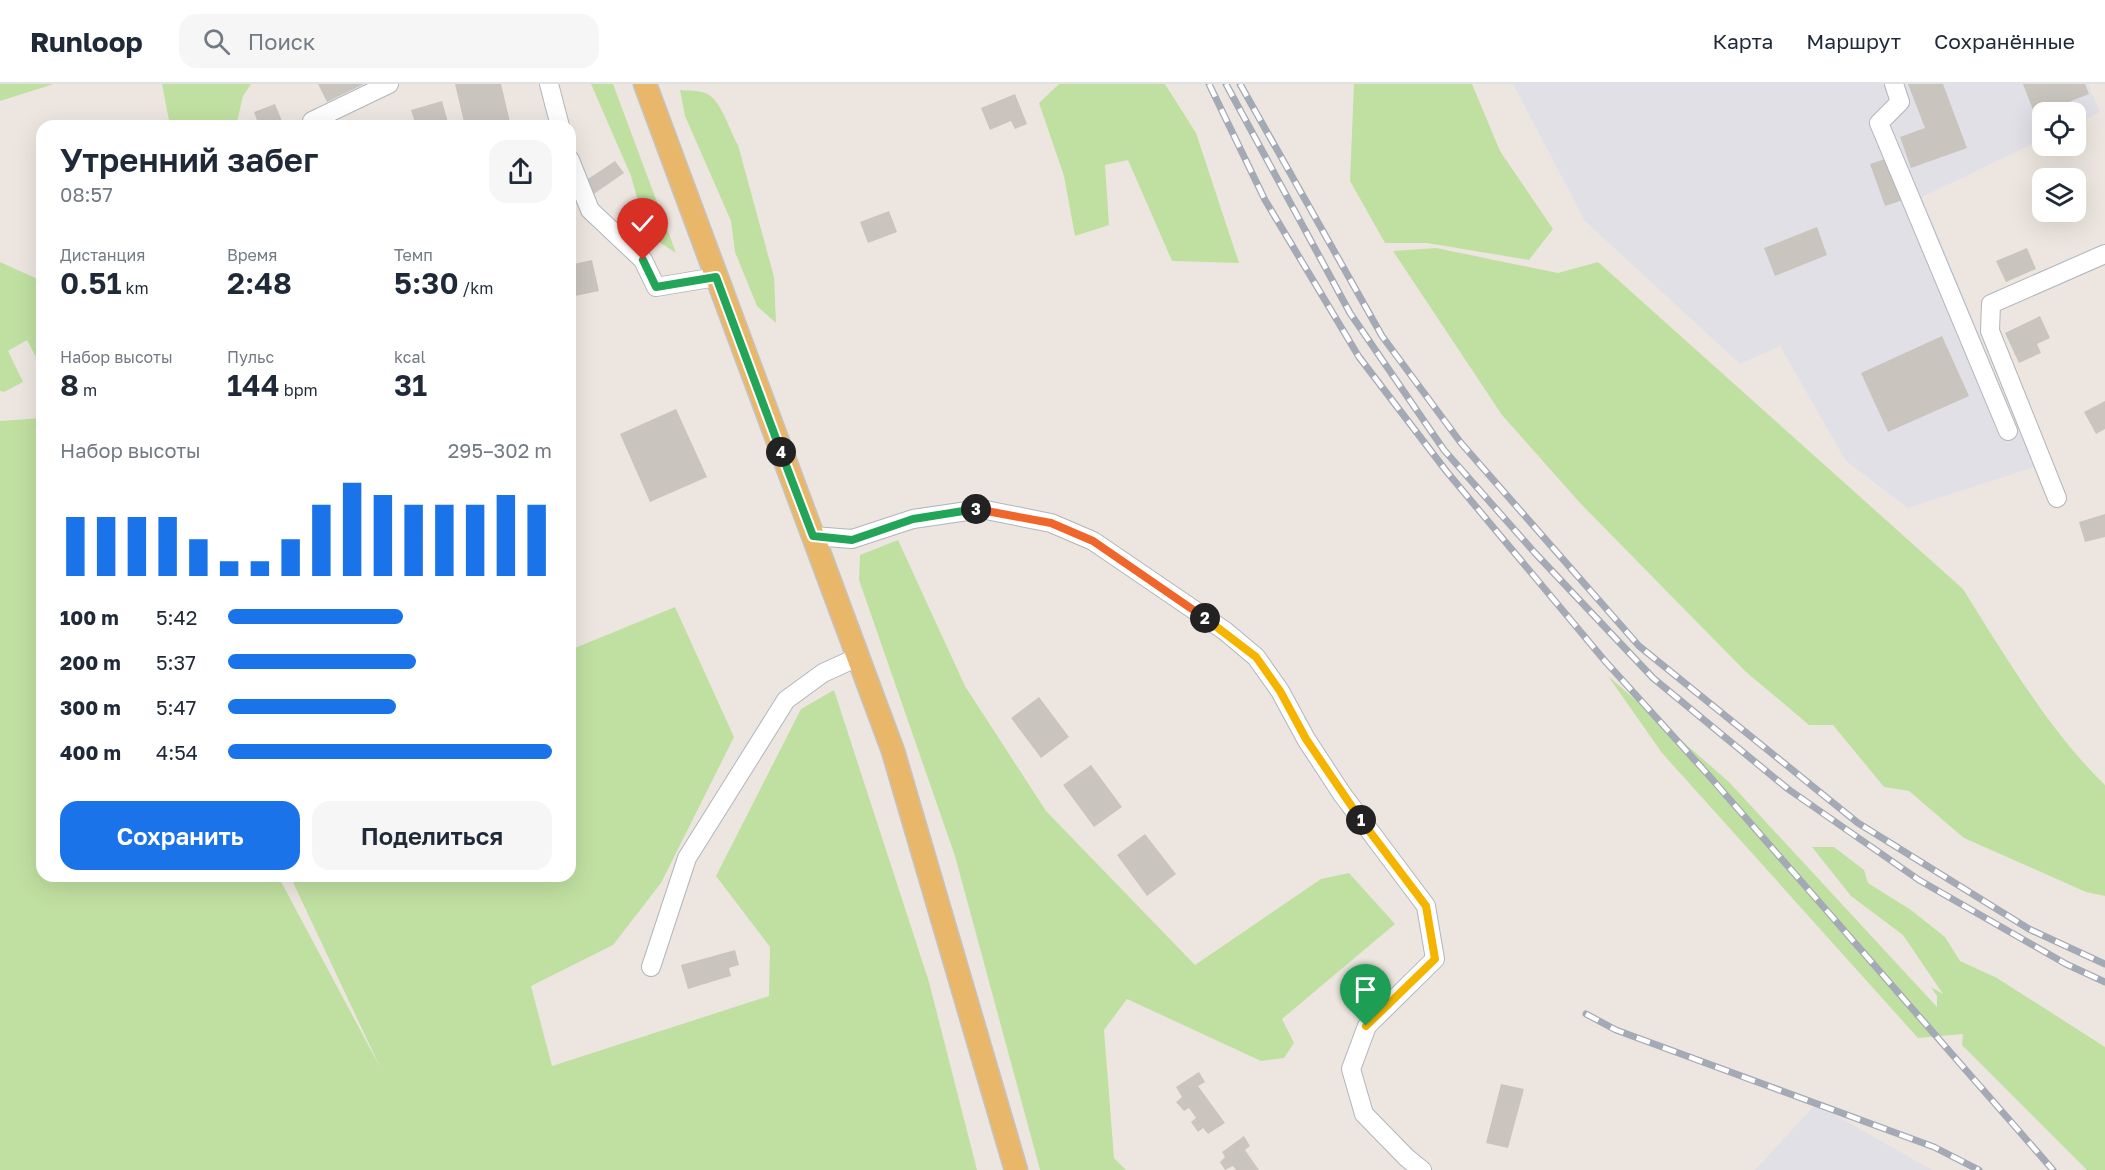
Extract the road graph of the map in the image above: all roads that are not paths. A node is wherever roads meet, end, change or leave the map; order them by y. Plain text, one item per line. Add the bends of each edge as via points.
1 (389, 84) edge
2 (549, 84) edge
3 (645, 84) edge
4 (1894, 84) edge
5 (314, 120) edge
6 (558, 120) edge
7 (576, 175) edge
8 (2105, 254) edge
9 (716, 277) junction
10 (2008, 431) dead end
11 (2057, 498) dead end
12 (813, 536) junction
13 (858, 657) junction
14 (651, 967) dead end
15 (1016, 1170) edge
16 (1422, 1170) edge

1 - 5 street
2 - 6 street
3 - 9 main road
4 - 10 street via 1900,102 1879,123
7 - 9 street via 590,210 643,260 656,287
8 - 11 street via 1991,304 1990,331
9 - 12 main road
12 - 13 main road
12 - 16 street via 852,540 913,519 981,509 1051,523 1093,541 1256,657 1342,794 1426,906 1435,959 1366,1026 1351,1069 1364,1114
13 - 14 street via 823,673 786,700 687,858
13 - 15 main road via 893,751

